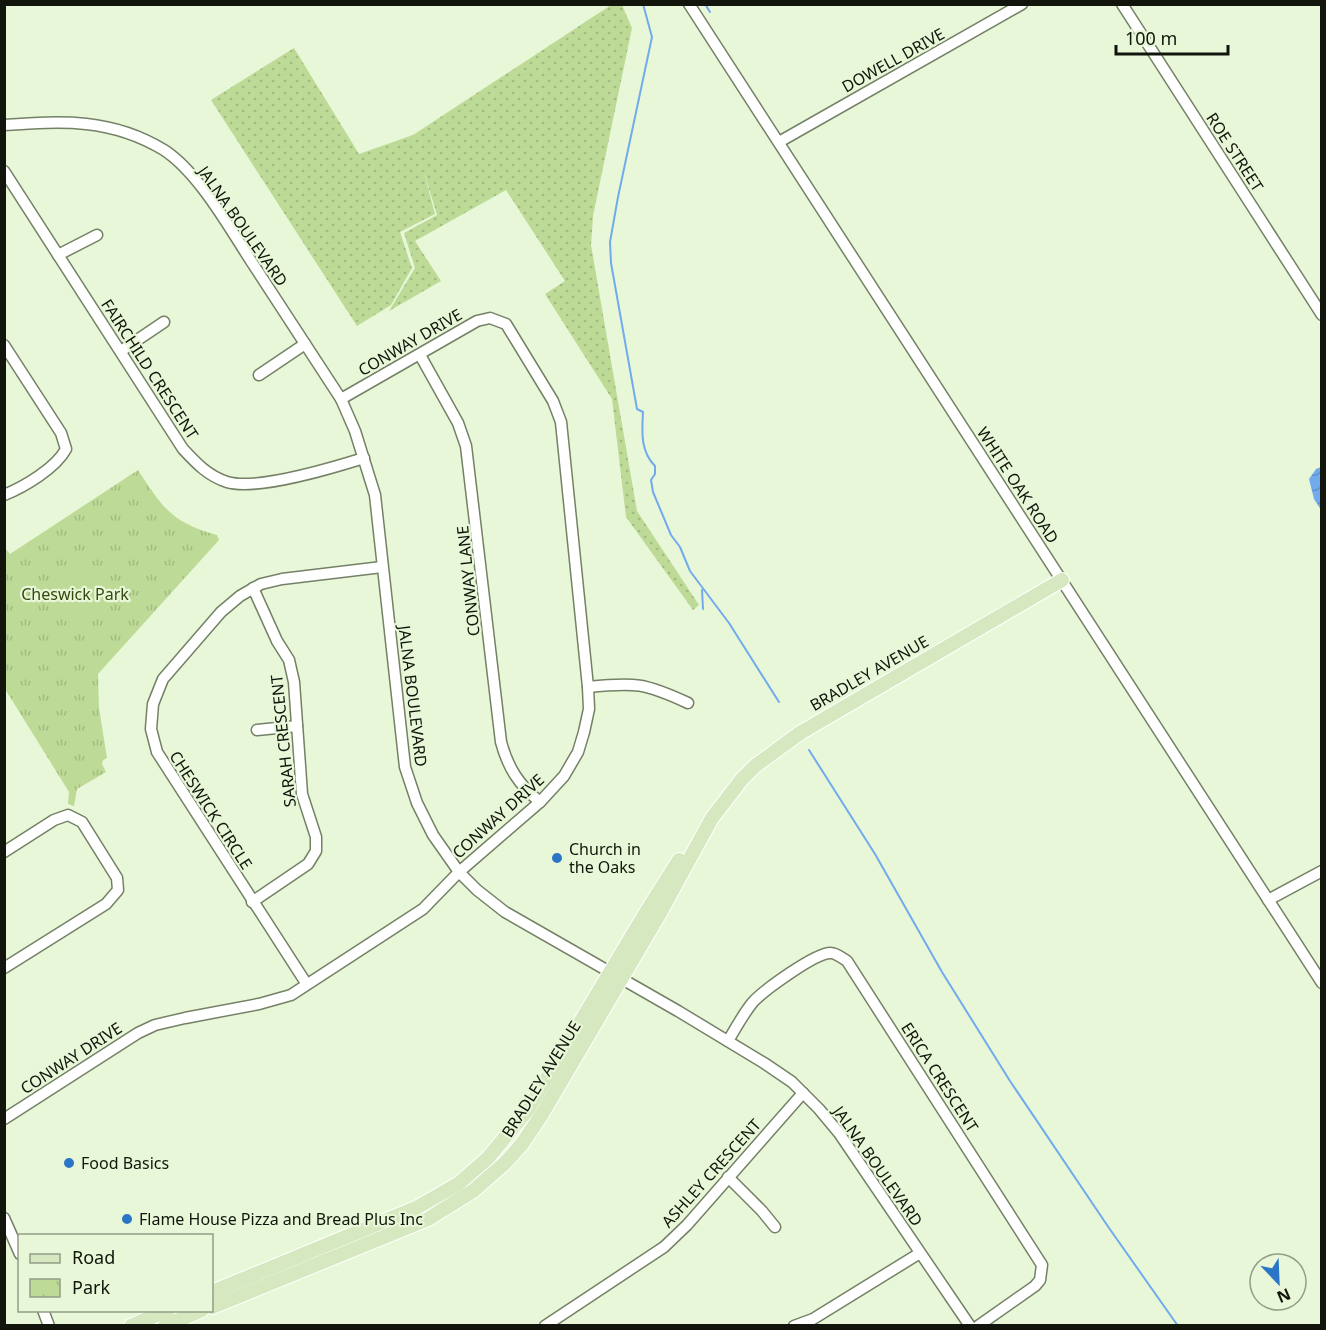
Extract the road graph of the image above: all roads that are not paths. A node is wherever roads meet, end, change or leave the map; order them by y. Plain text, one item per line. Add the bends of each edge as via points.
1 (689, 4) edge
2 (1022, 4) edge
3 (1122, 4) edge
4 (4, 125) edge
5 (779, 142) junction
6 (4, 171) edge
7 (97, 235) dead end
8 (58, 255) junction
9 (1322, 315) edge
10 (164, 322) dead end
11 (304, 344) junction
12 (4, 345) edge
13 (121, 351) junction
14 (420, 355) junction
15 (259, 375) dead end
16 (341, 399) junction
17 (363, 458) junction
18 (4, 495) edge
19 (382, 567) junction
20 (1062, 580) junction
21 (253, 588) junction
22 (588, 687) junction
23 (688, 703) dead end
24 (297, 726) junction
25 (257, 730) dead end
26 (540, 802) junction
27 (4, 852) edge
28 (1322, 871) edge
29 (459, 872) junction
30 (1268, 900) junction
31 (252, 902) junction
32 (4, 968) edge
33 (616, 976) junction
34 (306, 983) junction
35 (1322, 983) edge
36 (728, 1041) junction
37 (803, 1093) junction
38 (4, 1119) edge
39 (728, 1177) junction
40 (4, 1218) edge
41 (775, 1227) dead end
42 (18, 1250) edge
43 (920, 1253) junction
44 (213, 1292) edge
45 (213, 1307) edge
46 (43, 1312) edge
47 (166, 1312) edge
48 (200, 1312) edge
49 (49, 1326) edge
50 (131, 1326) edge
51 (165, 1326) edge
52 (545, 1326) edge
53 (794, 1326) edge
54 (970, 1326) edge
55 (978, 1326) edge

1 - 5 street, WHITE OAK ROAD
2 - 5 street, DOWELL DRIVE
3 - 9 street, ROE STREET
4 - 11 street, JALNA BOULEVARD via 62,121 96,124 133,135 165,151 198,181
5 - 20 street, WHITE OAK ROAD
6 - 8 street, FAIRCHILD CRESCENT
7 - 8 street
8 - 13 street, FAIRCHILD CRESCENT
10 - 13 street
11 - 15 street
11 - 16 street, JALNA BOULEVARD
12 - 18 street via 61,433 66,449 49,469
13 - 17 street, FAIRCHILD CRESCENT via 183,449 204,471 227,482 246,484 306,475
14 - 16 street, CONWAY DRIVE
14 - 22 street, CONWAY DRIVE via 477,321 490,318 506,324 553,401 561,422
14 - 26 street, CONWAY LANE via 458,423 466,446 506,761
16 - 17 street, JALNA BOULEVARD
17 - 19 street, JALNA BOULEVARD via 375,495
19 - 21 street, CHESWICK CIRCLE via 282,579
19 - 29 street, JALNA BOULEVARD via 405,767 433,835
20 - 30 street, WHITE OAK ROAD
20 - 33 main road, BRADLEY AVENUE via 785,742 754,766 689,845 645,914
21 - 24 street, SARAH CRESCENT via 288,660
21 - 31 street, CHESWICK CIRCLE via 221,612 163,679 153,704 151,729 157,752 170,775
22 - 23 street via 642,684
22 - 26 street, CONWAY DRIVE via 589,709 578,752 564,776
24 - 25 street
24 - 31 street, SARAH CRESCENT via 302,794 316,837 316,850 308,864
26 - 29 street, CONWAY DRIVE
27 - 32 street via 68,815 82,822 117,878 118,890 106,904
28 - 30 street
29 - 33 street, JALNA BOULEVARD via 505,912
29 - 34 street, CONWAY DRIVE via 423,909
30 - 35 street, WHITE OAK ROAD
31 - 34 street, CHESWICK CIRCLE
33 - 36 street, JALNA BOULEVARD
33 - 44 main road, BRADLEY AVENUE via 529,1108 503,1142 465,1178 416,1208
33 - 45 main road, BRADLEY AVENUE via 542,1114 522,1144 474,1191 428,1220
34 - 38 street, CONWAY DRIVE via 291,995 259,1004 155,1025
36 - 37 street, JALNA BOULEVARD
36 - 55 street, ERICA CRESCENT via 746,1011 767,989 823,954 832,952 847,961 1042,1265 1035,1286
37 - 39 street, ASHLEY CRESCENT
37 - 43 street, JALNA BOULEVARD via 845,1141
39 - 41 street
39 - 52 street, ASHLEY CRESCENT via 664,1247
40 - 42 street
43 - 53 street via 813,1319
43 - 54 street, JALNA BOULEVARD
46 - 49 street
47 - 50 main road
48 - 51 main road

